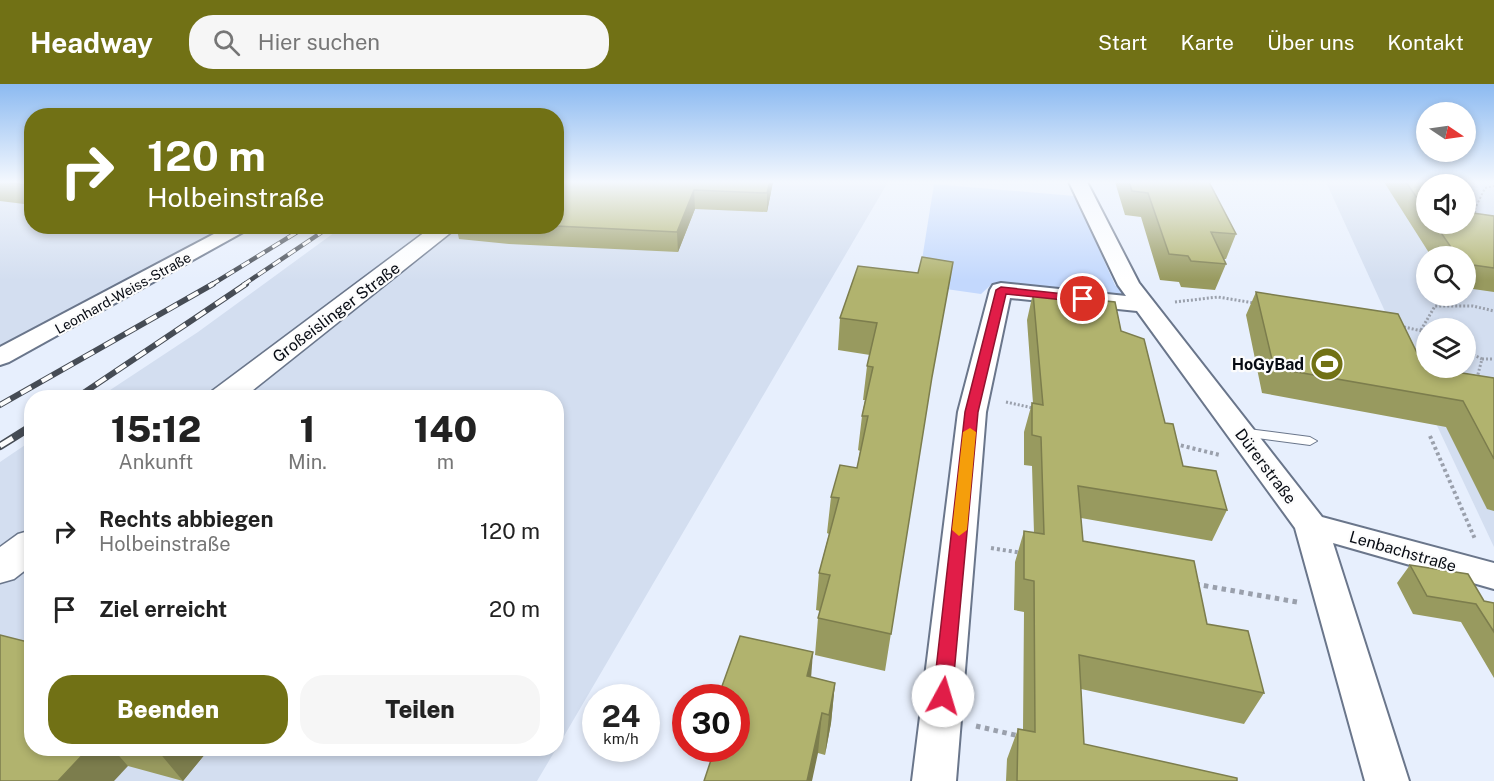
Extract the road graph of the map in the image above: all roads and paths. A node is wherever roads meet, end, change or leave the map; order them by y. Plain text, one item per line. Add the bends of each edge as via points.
1 (1094, 215) edge
2 (230, 234) edge
3 (438, 234) edge
4 (1263, 304) edge
5 (1144, 305) junction
6 (1494, 310) edge
7 (1428, 318) edge
8 (1398, 326) edge
9 (1416, 329) edge
10 (1476, 356) edge
11 (0, 357) edge
12 (1482, 359) junction
13 (1494, 359) edge
14 (1476, 379) edge
15 (234, 390) edge
16 (974, 403) junction
17 (1034, 409) edge
18 (1240, 432) junction
19 (1430, 436) dead end
20 (1310, 441) dead end
21 (1173, 443) edge
22 (1266, 466) junction
23 (1311, 525) junction
24 (958, 542) junction
25 (24, 550) edge
26 (1029, 554) edge
27 (0, 568) edge
28 (1493, 576) edge
29 (1182, 582) edge
30 (1335, 609) junction
31 (940, 718) junction
32 (1033, 739) edge
33 (934, 781) edge
34 (1387, 781) edge

1 - 5 street, Dürerstraße via 1129,285
2 - 11 street, Leonhard-Weiss-Straße
3 - 15 main road, Großeislinger Straße
4 - 5 path via 1218,297
5 - 16 street via 1001,290
5 - 18 street, Dürerstraße
6 - 7 path via 1435,306
8 - 9 path
10 - 12 path
12 - 13 path
12 - 14 path
16 - 17 path
16 - 24 street
18 - 20 lane
18 - 22 street, Dürerstraße
19 - 28 path
21 - 22 path
22 - 23 street, Dürerstraße
23 - 28 street, Lenbachstraße
23 - 30 street, Dürerstraße
24 - 26 path
24 - 31 street
25 - 27 main road
29 - 30 path
30 - 34 street, Dürerstraße
31 - 32 path
31 - 33 street

